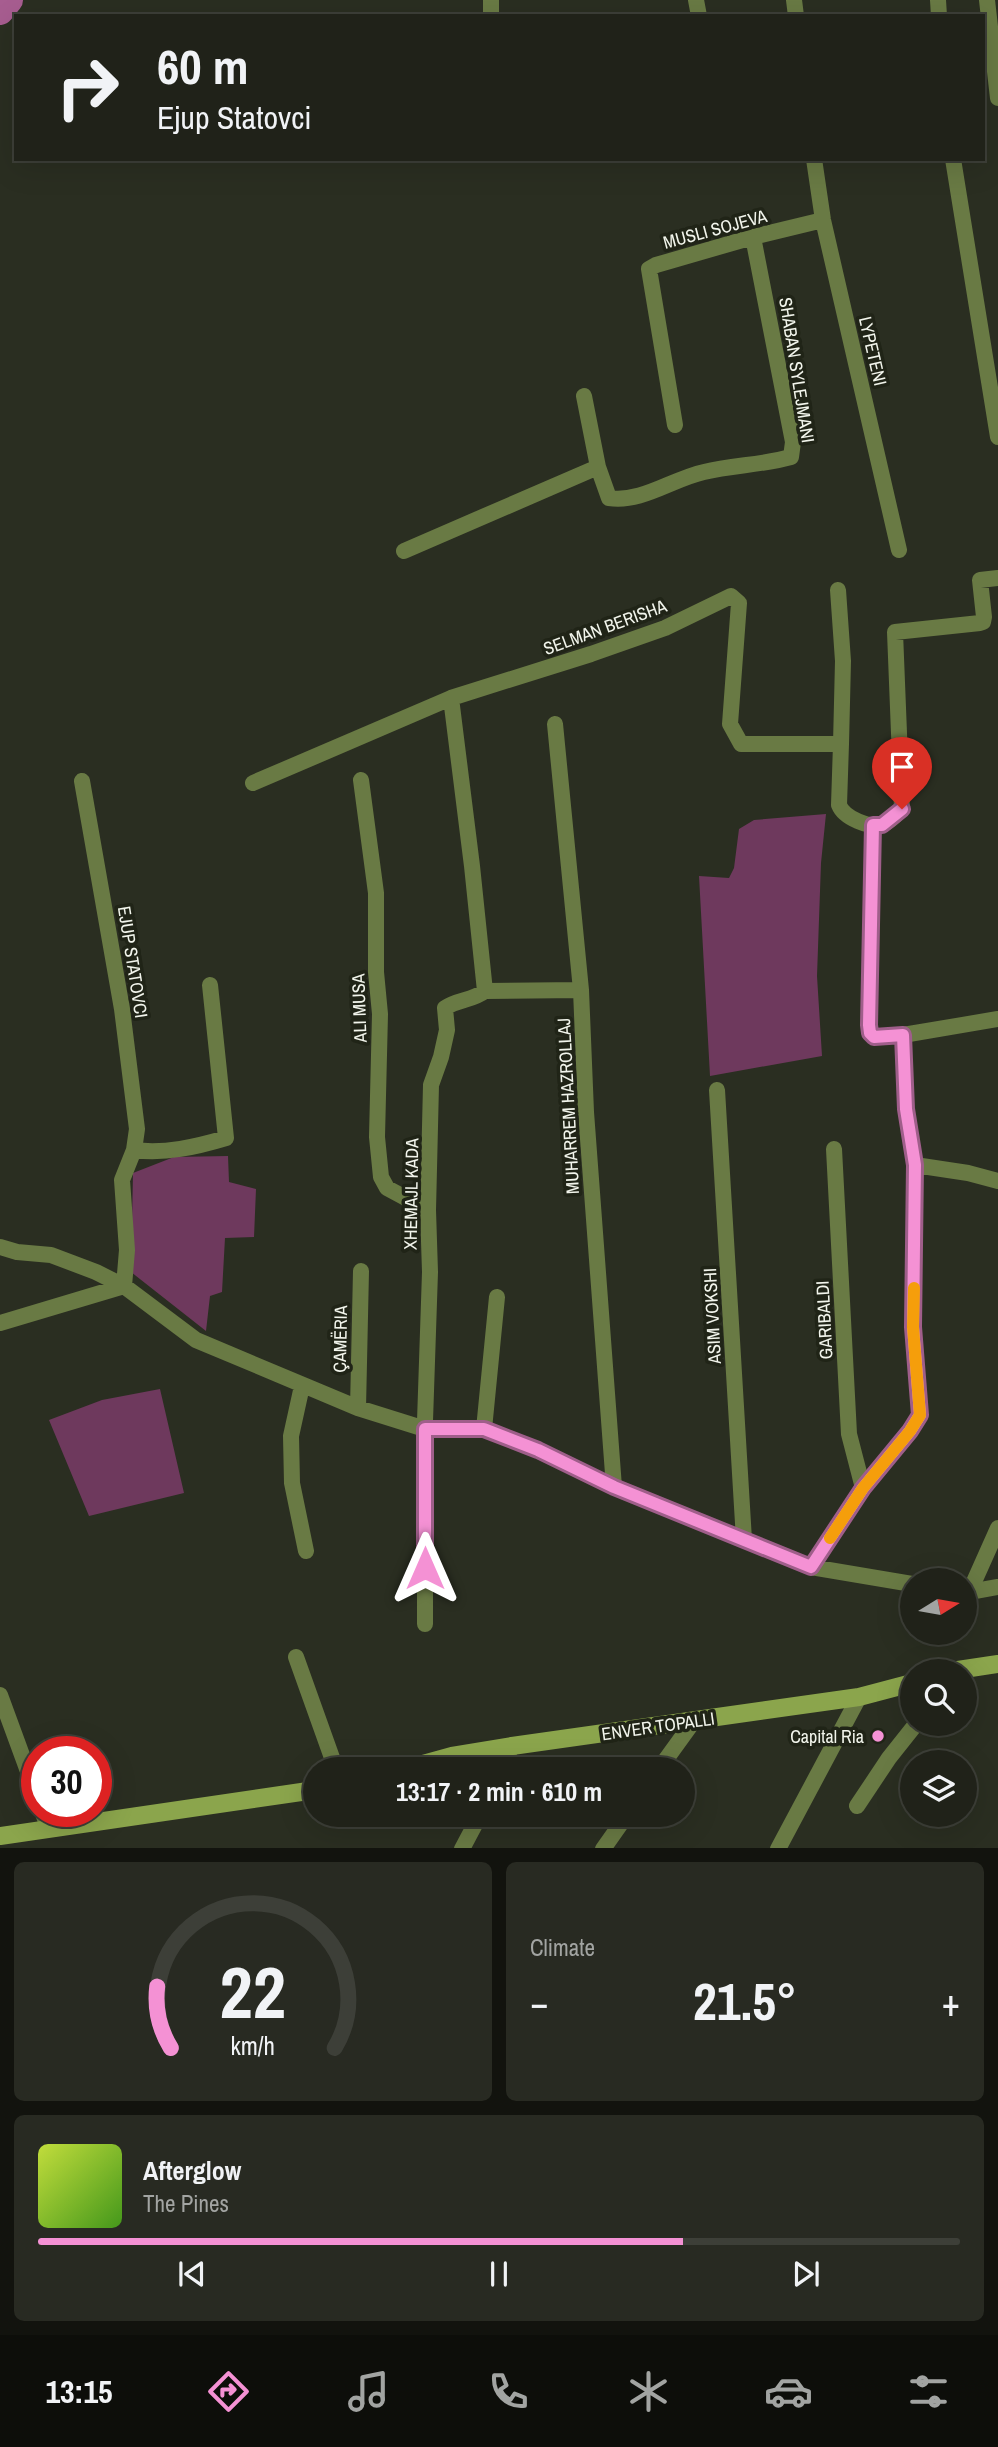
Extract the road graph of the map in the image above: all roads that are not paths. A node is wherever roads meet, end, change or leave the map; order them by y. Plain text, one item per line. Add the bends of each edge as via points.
1 (987, 0) edge
2 (998, 98) edge
3 (814, 161) edge
4 (953, 161) edge
5 (823, 220) junction
6 (754, 237) junction
7 (584, 396) dead end
8 (996, 420) edge
9 (675, 425) dead end
10 (998, 436) edge
11 (598, 467) junction
12 (899, 550) dead end
13 (404, 551) dead end
14 (998, 578) edge
15 (838, 590) dead end
16 (451, 698) junction
17 (555, 724) dead end
18 (841, 744) junction
19 (361, 780) dead end
20 (82, 781) dead end
21 (253, 783) dead end
22 (873, 825) junction
23 (210, 985) dead end
24 (582, 990) junction
25 (485, 991) junction
26 (998, 1018) edge
27 (903, 1035) junction
28 (717, 1090) dead end
29 (834, 1149) dead end
30 (134, 1150) junction
31 (915, 1165) junction
32 (998, 1181) edge
33 (428, 1210) junction
34 (0, 1248) edge
35 (361, 1271) dead end
36 (124, 1286) junction
37 (497, 1297) dead end
38 (0, 1323) edge
39 (302, 1386) junction
40 (358, 1408) junction
41 (425, 1429) junction
42 (484, 1429) junction
43 (614, 1487) junction
44 (863, 1488) junction
45 (998, 1528) edge
46 (744, 1540) junction
47 (306, 1551) dead end
48 (811, 1567) junction
49 (977, 1572) edge
50 (900, 1582) edge
51 (998, 1587) edge
52 (977, 1591) edge
53 (425, 1624) dead end
54 (296, 1657) dead end
55 (998, 1664) edge
56 (977, 1667) edge
57 (900, 1686) edge
58 (0, 1695) edge
59 (859, 1698) junction
60 (693, 1722) junction
61 (906, 1736) edge
62 (512, 1746) junction
63 (21, 1752) edge
64 (332, 1757) edge
65 (448, 1757) edge
66 (507, 1757) edge
67 (668, 1757) edge
68 (303, 1791) edge
69 (857, 1806) dead end
70 (112, 1812) edge
71 (24, 1827) edge
72 (474, 1827) edge
73 (619, 1827) edge
74 (0, 1836) edge
75 (463, 1848) edge
76 (604, 1848) edge
77 (779, 1848) edge

1 - 2 street
3 - 5 street, LYPETENI
4 - 8 street
5 - 6 street, MUSLI SOJEVA
5 - 12 street, LYPETENI
6 - 9 street, MUSLI SOJEVA via 649,269
6 - 11 street, SHABAN SYLEJMANI via 793,442 791,457 704,472 633,498 616,499 609,498
7 - 11 street, SHABAN SYLEJMANI
8 - 10 street
11 - 13 street
14 - 22 street via 980,580 984,617 980,623 895,632 902,809 882,825
15 - 18 street via 843,661
16 - 18 street, SELMAN BERISHA via 665,628 731,596 739,603 730,724 741,744
16 - 21 street, SELMAN BERISHA
16 - 25 street
17 - 24 street, MUHARREM HAZROLLAJ
18 - 22 street via 839,805 847,817
19 - 33 street, ALI MUSA via 376,893 381,1177 387,1188
20 - 30 street, EJUP STATOVCI via 132,1077
22 - 27 street via 870,1033 874,1037
23 - 30 street via 226,1138 198,1146
24 - 25 street, XHEMAJL KADA
24 - 43 street, MUHARREM HAZROLLAJ via 586,1112
25 - 33 street, XHEMAJL KADA via 445,1008 447,1030 430,1085
26 - 27 street
27 - 31 street via 906,1109
28 - 46 street, ASIM VOKSHI
29 - 44 street, GARIBALDI via 849,1434
30 - 36 street, EJUP STATOVCI via 122,1180 127,1250
31 - 32 street
31 - 44 street via 913,1327 920,1415
33 - 41 street, XHEMAJL KADA
34 - 36 street via 51,1255
35 - 40 street, ÇAMËRIA
36 - 38 street
36 - 39 street via 196,1340
37 - 42 street
39 - 40 street
39 - 47 street via 291,1436 292,1483
40 - 41 street
41 - 42 street
41 - 53 street, XHEMAJL KADA
42 - 43 street
43 - 46 street
44 - 48 street
45 - 49 street
46 - 48 street
48 - 50 street
51 - 52 street
54 - 64 street
55 - 56 main road
57 - 59 main road, ENVER TOPALLI
58 - 63 street
59 - 60 main road, ENVER TOPALLI
59 - 77 street
60 - 62 main road, ENVER TOPALLI
60 - 67 street
61 - 69 street
62 - 65 main road, ENVER TOPALLI
62 - 66 street
68 - 70 main road
71 - 74 main road
72 - 75 street
73 - 76 street

